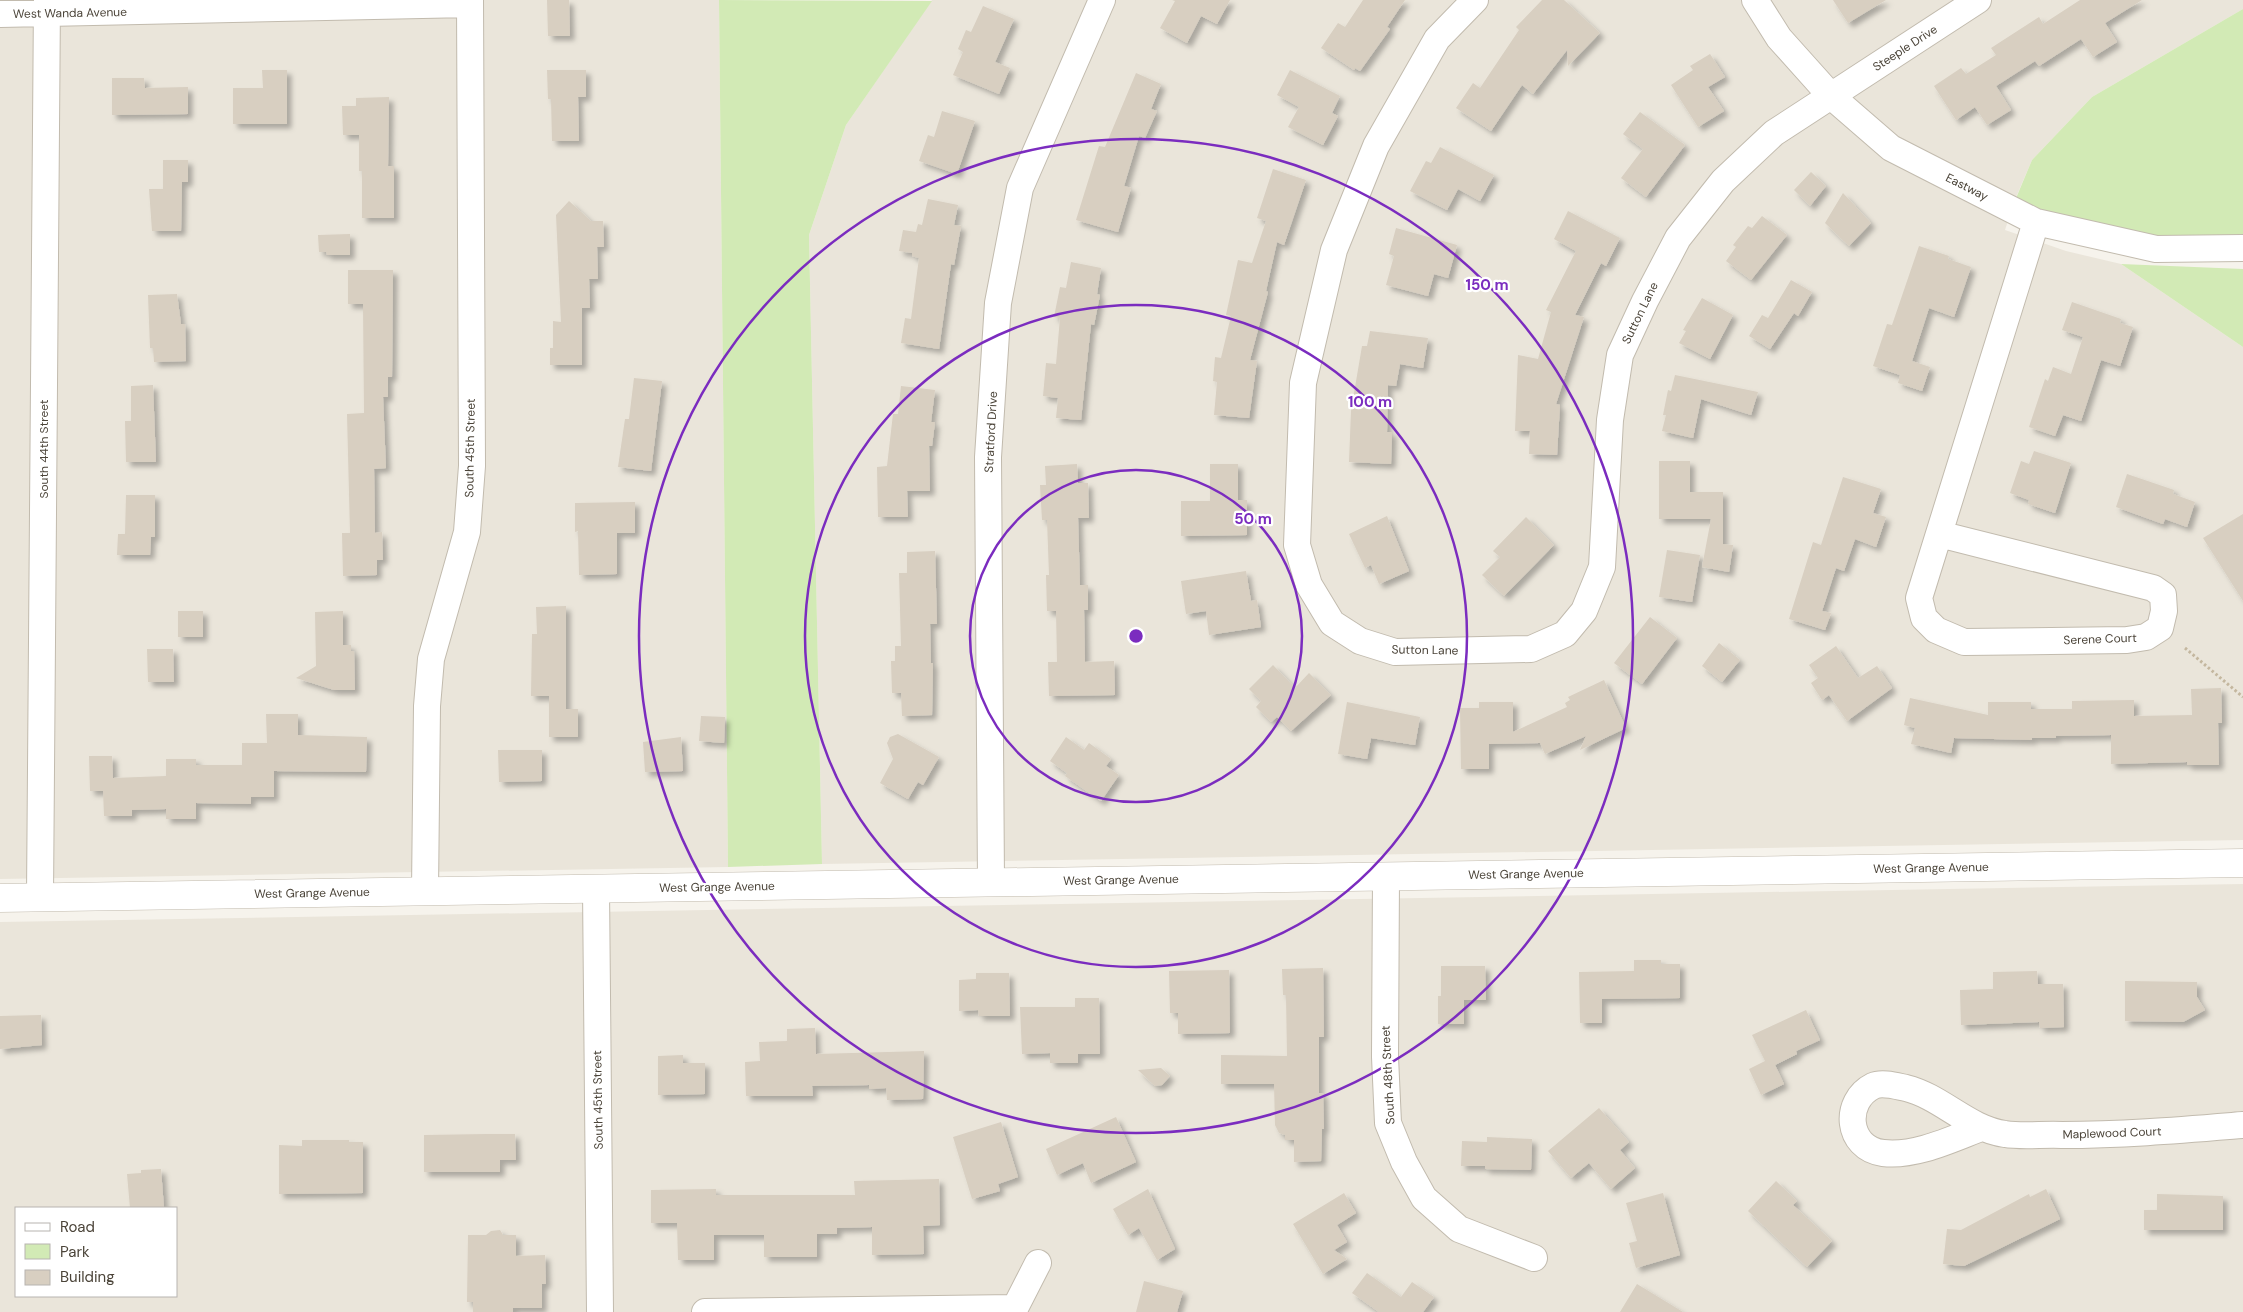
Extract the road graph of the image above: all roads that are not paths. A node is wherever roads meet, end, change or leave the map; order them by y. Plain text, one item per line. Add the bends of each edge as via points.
1 (1102, 0) edge
2 (1475, 0) edge
3 (1755, 0) edge
4 (1978, 0) edge
5 (470, 2) edge
6 (47, 7) edge
7 (0, 14) edge
8 (1831, 96) junction
9 (2036, 222) junction
10 (2243, 248) edge
11 (1939, 534) junction
12 (2243, 863) edge
13 (1386, 876) junction
14 (991, 882) junction
15 (596, 889) junction
16 (425, 892) junction
17 (40, 897) junction
18 (0, 898) edge
19 (2243, 1125) edge
20 (1981, 1128) dead end
21 (1534, 1258) dead end
22 (1038, 1263) dead end
23 (1015, 1310) edge
24 (600, 1312) edge
25 (705, 1312) edge

1 - 14 street, Stratford Drive via 1020,188 998,303 988,457
2 - 8 street, Sutton Lane via 1437,39 1376,146 1334,250 1303,383 1297,546 1309,585 1332,623 1360,642 1395,652 1531,649 1565,634 1584,611 1602,567 1610,420 1620,355 1645,301 1678,238 1722,181 1774,134
3 - 8 street, Eastway via 1779,38
4 - 8 street, Steeple Drive
5 - 6 street, West Wanda Avenue
5 - 16 street, South 45th Street via 472,466 467,532 431,659 427,706
6 - 7 street, West Wanda Avenue
6 - 17 street, South 44th Street
8 - 9 street, Eastway via 1891,148
9 - 10 street, Eastway via 2156,249
9 - 11 street, Serene Court
11 - 11 street, Serene Court via 1919,598 1924,618 1936,630 1964,642 2127,640 2146,637 2160,628 2163,595 2153,588
12 - 13 street, West Grange Avenue
13 - 14 street, West Grange Avenue
13 - 21 street, South 48th Street via 1388,1123 1424,1198 1459,1229
14 - 15 street, West Grange Avenue
15 - 16 street, West Grange Avenue
15 - 24 street, South 45th Street
16 - 17 street, West Grange Avenue
17 - 18 street, West Grange Avenue
19 - 20 street, Maplewood Court via 2125,1135 2005,1134
22 - 23 street
23 - 25 street

